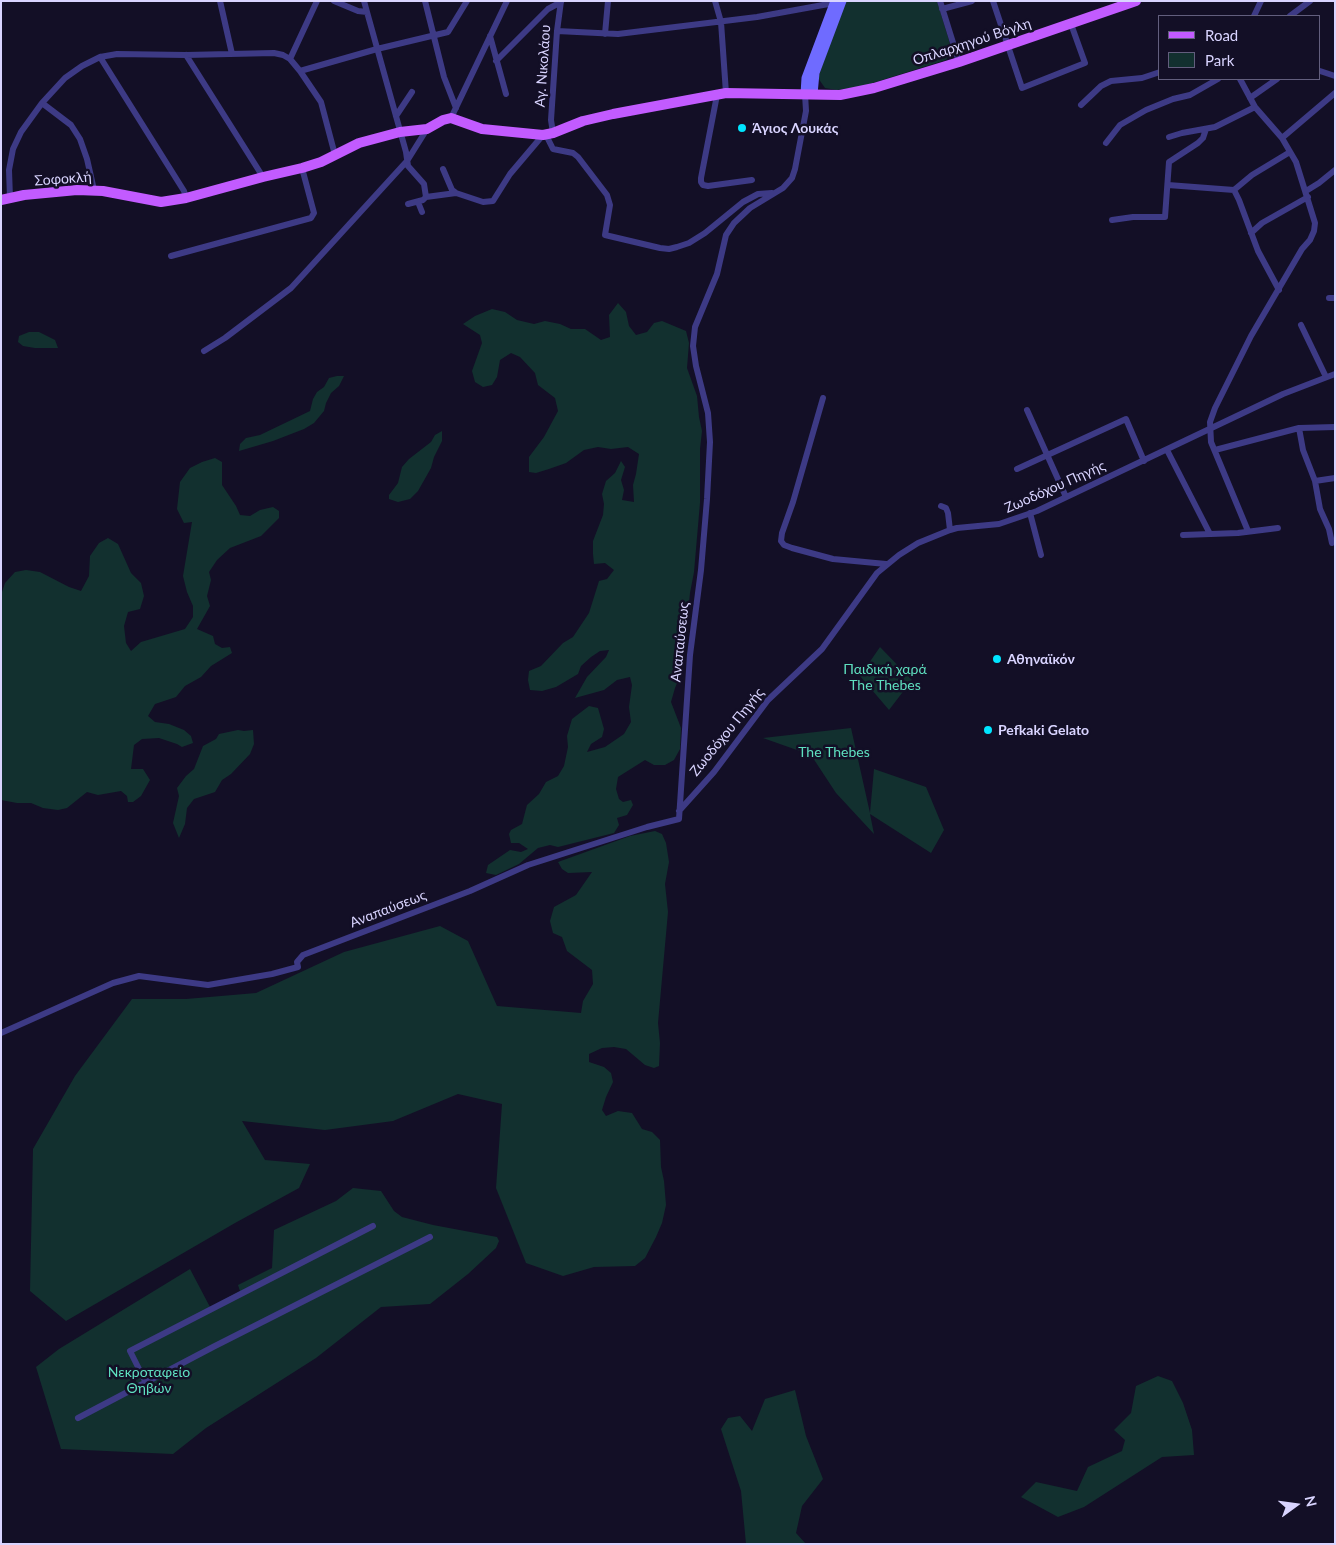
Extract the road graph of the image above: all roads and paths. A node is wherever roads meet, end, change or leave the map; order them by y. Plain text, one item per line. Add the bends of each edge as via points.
1 (220, 1) edge
2 (317, 1) edge
3 (334, 1) edge
4 (364, 1) edge
5 (425, 1) edge
6 (467, 1) edge
7 (507, 1) edge
8 (608, 1) edge
9 (715, 1) edge
10 (940, 1) edge
11 (972, 1) edge
12 (993, 1) edge
13 (1136, 1) edge
14 (1261, 1) edge
15 (1310, 1) edge
16 (561, 2) edge
17 (837, 2) edge
18 (942, 9) junction
19 (367, 12) junction
20 (1254, 15) edge
21 (1291, 15) edge
22 (720, 22) junction
23 (1071, 24) junction
24 (557, 31) junction
25 (605, 34) junction
26 (433, 35) junction
27 (490, 36) junction
28 (1008, 45) junction
29 (377, 49) junction
30 (232, 54) junction
31 (186, 55) junction
32 (100, 57) junction
33 (290, 60) junction
34 (496, 61) junction
35 (959, 62) junction
36 (300, 71) junction
37 (1321, 71) edge
38 (1158, 73) edge
39 (1335, 76) edge
40 (1216, 80) edge
41 (1241, 80) edge
42 (1276, 80) edge
43 (412, 92) dead end
44 (506, 94) dead end
45 (721, 94) junction
46 (809, 94) junction
47 (1335, 94) edge
48 (1250, 98) junction
49 (42, 103) junction
50 (1081, 105) dead end
51 (1256, 107) junction
52 (456, 108) junction
53 (396, 116) junction
54 (451, 118) junction
55 (427, 129) junction
56 (1206, 129) junction
57 (400, 132) junction
58 (547, 134) junction
59 (1169, 137) dead end
60 (1282, 138) junction
61 (1106, 143) dead end
62 (1290, 152) junction
63 (336, 154) junction
64 (407, 161) junction
65 (1, 165) edge
66 (302, 168) junction
67 (444, 169) dead end
68 (9, 170) junction
69 (1335, 170) edge
70 (263, 177) junction
71 (752, 180) dead end
72 (1168, 185) junction
73 (94, 190) junction
74 (1234, 190) junction
75 (456, 193) junction
76 (774, 193) junction
77 (1307, 194) junction
78 (426, 197) junction
79 (186, 198) junction
80 (6, 199) edge
81 (418, 202) junction
82 (408, 204) dead end
83 (422, 212) dead end
84 (1112, 220) dead end
85 (1251, 234) junction
86 (171, 256) dead end
87 (1279, 290) junction
88 (1301, 325) dead end
89 (204, 351) dead end
90 (1335, 374) edge
91 (1326, 378) junction
92 (823, 398) dead end
93 (1027, 410) dead end
94 (1335, 427) edge
95 (1299, 428) junction
96 (1210, 430) junction
97 (1167, 450) junction
98 (1215, 450) junction
99 (1046, 454) junction
100 (1144, 460) junction
101 (1017, 469) dead end
102 (1335, 478) edge
103 (1315, 481) junction
104 (1066, 497) junction
105 (941, 506) dead end
106 (1030, 513) junction
107 (1278, 528) dead end
108 (950, 530) junction
109 (1248, 531) junction
110 (1210, 534) junction
111 (1183, 535) dead end
112 (1332, 543) dead end
113 (1041, 554) dead end
114 (886, 564) junction
115 (681, 782) junction
116 (696, 791) junction
117 (679, 812) junction
118 (1, 1033) edge
119 (373, 1226) dead end
120 (430, 1238) dead end
121 (146, 1383) junction
122 (78, 1418) dead end

1 - 30 street
2 - 33 street
3 - 19 street
4 - 19 street
5 - 26 street
6 - 26 street via 448,32
7 - 27 street
8 - 25 street
9 - 22 street
10 - 18 street
11 - 18 street
12 - 28 street
13 - 23 main road, Οπλαρχηγού Βόγλη
14 - 20 street
15 - 21 street
16 - 24 street, Αγ. Νικολάου
16 - 34 street via 548,9
17 - 22 street
17 - 46 street via 806,78
18 - 35 street
19 - 29 street
22 - 25 street
22 - 45 street
23 - 28 main road, Οπλαρχηγού Βόγλη
23 - 28 street via 1085,63 1022,88
24 - 25 street
24 - 58 street, Αγ. Νικολάου via 551,120
26 - 29 street
26 - 52 street
27 - 34 street
27 - 52 street
28 - 35 main road, Οπλαρχηγού Βόγλη
29 - 36 street
29 - 53 street
30 - 31 street
30 - 33 street via 274,53
31 - 32 street via 118,54
31 - 70 street
32 - 49 street via 65,78
32 - 79 street
33 - 36 street
34 - 44 street
35 - 46 main road, Οπλαρχηγού Βόγλη via 874,88 840,95
36 - 63 street via 321,102
37 - 39 street
38 - 50 street via 1111,81
40 - 61 street via 1196,92 1146,110 1120,125
41 - 48 street
42 - 48 street
43 - 53 street
45 - 46 main road, Οπλαρχηγού Βόγλη
45 - 58 main road, Οπλαρχηγού Βόγλη via 613,114
45 - 71 street via 701,182 708,186
46 - 76 street, Αναπαύσεως via 792,178
47 - 60 street
48 - 51 street
49 - 68 street via 17,140
49 - 73 street via 71,125 80,139
51 - 56 street
51 - 60 street
52 - 54 street
53 - 57 street
54 - 55 main road, Σοφοκλή
54 - 58 main road via 482,129
55 - 57 main road, Σοφοκλή
55 - 64 street
56 - 59 street
56 - 72 street via 1198,143 1169,162
57 - 63 main road, Σοφοκλή via 359,143
57 - 64 street
58 - 75 street via 510,174 493,202
58 - 76 street via 550,147 578,157 607,195 610,204 605,235 660,248 677,247 705,234 743,202 758,194
60 - 62 street
62 - 74 street
62 - 77 street
63 - 66 main road, Σοφοκλή
64 - 78 street via 424,184
64 - 89 street via 291,288
65 - 68 street
66 - 70 main road, Σοφοκλή
66 - 86 street via 314,213 311,218
67 - 75 street
68 - 80 street
69 - 77 street
70 - 79 main road, Σοφοκλή
72 - 74 street
72 - 84 street via 1165,217
73 - 79 main road, Σοφοκλή via 161,202
73 - 80 main road, Σοφοκλή
74 - 85 street
75 - 78 street
76 - 115 street, Αναπαύσεως via 750,208 726,235 717,274 696,327 693,346 708,414 710,442 702,570 690,655
77 - 85 street via 1262,223
77 - 87 street via 1314,231
78 - 81 street
81 - 82 street
81 - 83 street
85 - 87 street
87 - 96 street via 1251,336 1215,408
88 - 91 street
90 - 91 street, Ζωοδόχου Πηγής
91 - 96 street, Ζωοδόχου Πηγής via 1282,394
92 - 114 street via 781,541 792,548 833,559
93 - 99 street
94 - 95 street
95 - 98 street
95 - 103 street via 1302,450
96 - 97 street, Ζωοδόχου Πηγής
96 - 98 street
97 - 100 street, Ζωοδόχου Πηγής
97 - 110 street
98 - 109 street
99 - 100 street via 1126,419
99 - 101 street
99 - 104 street
100 - 104 street, Ζωοδόχου Πηγής
102 - 103 street
103 - 112 street via 1320,509
104 - 106 street, Ζωοδόχου Πηγής
105 - 108 street via 948,513
106 - 108 street, Ζωοδόχου Πηγής via 999,524
106 - 113 street
107 - 109 street
108 - 114 street, Ζωοδόχου Πηγής via 918,543
109 - 110 street
110 - 111 street
114 - 116 street, Ζωοδόχου Πηγής via 822,650 768,700
115 - 116 street via 687,789
115 - 117 street, Αναπαύσεως
116 - 117 street, Ζωοδόχου Πηγής
117 - 118 street, Αναπαύσεως via 678,819 528,865 470,891 303,954 297,962 298,967 208,985 139,976 113,984
119 - 121 street via 130,1351
120 - 121 street
121 - 122 street

